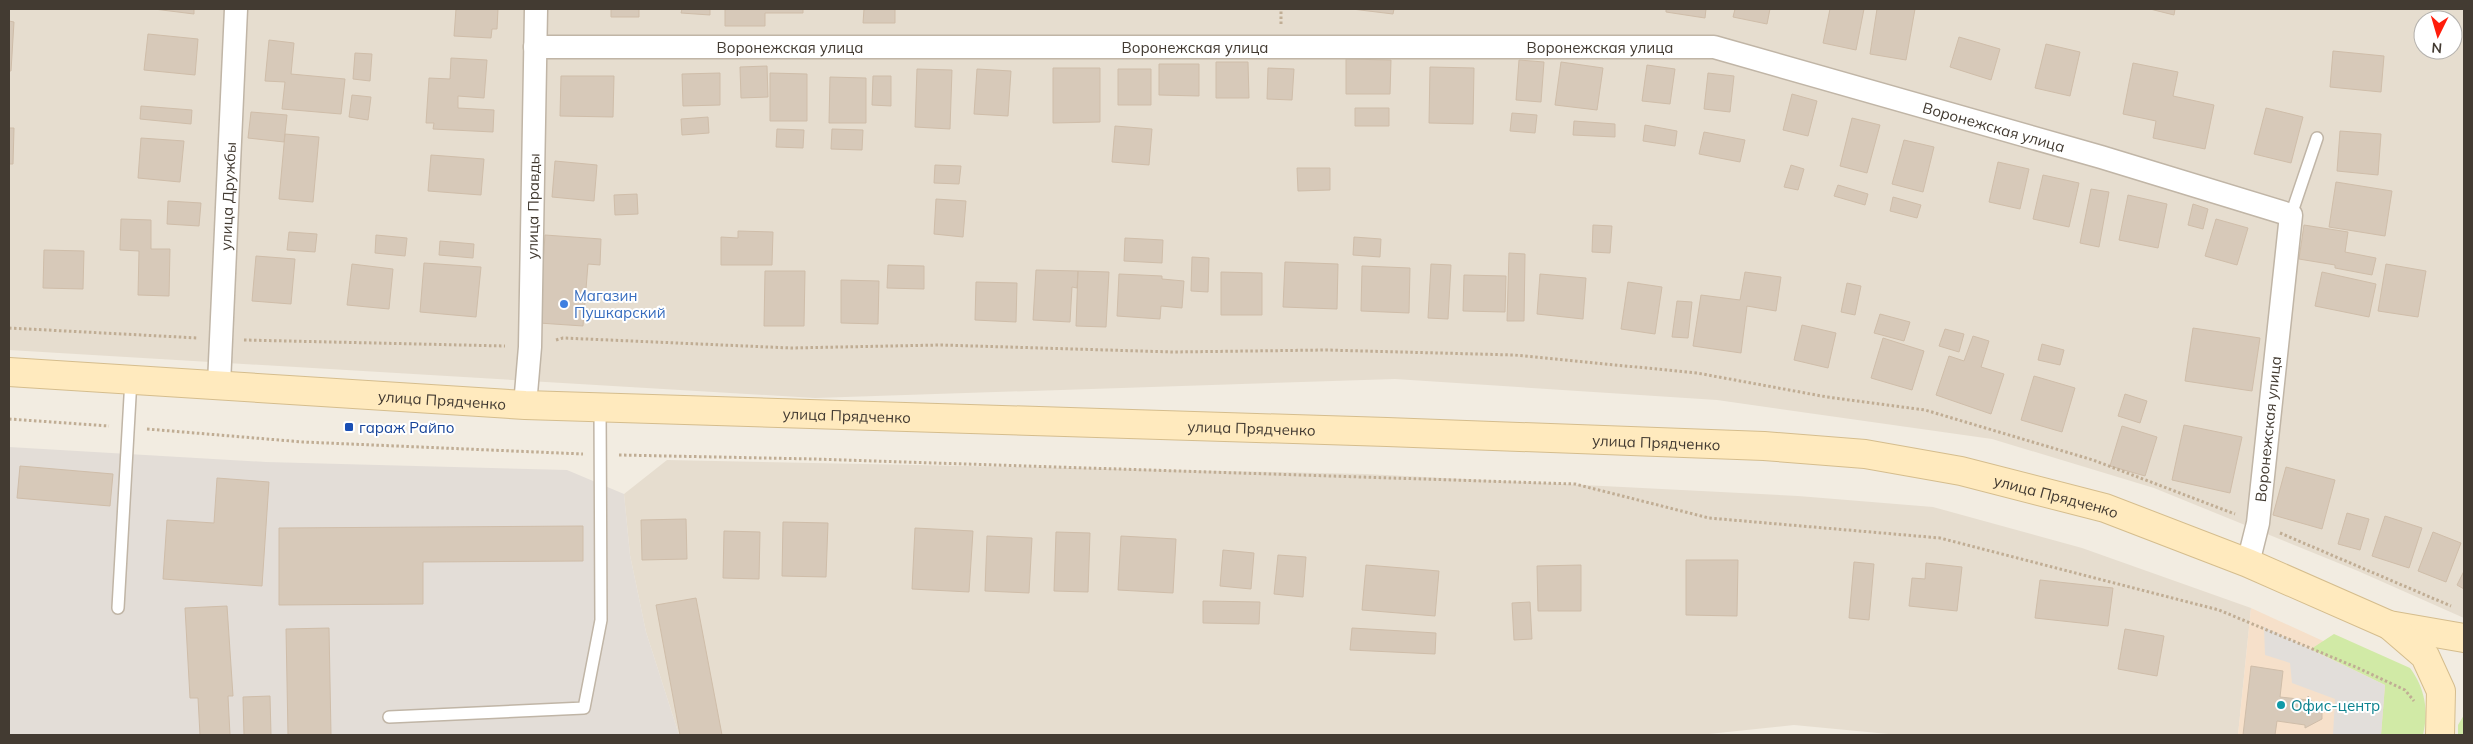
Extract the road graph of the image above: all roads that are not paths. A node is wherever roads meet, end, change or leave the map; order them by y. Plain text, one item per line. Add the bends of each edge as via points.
1 (236, 9) edge
2 (536, 9) edge
3 (535, 46) junction
4 (2317, 138) dead end
5 (2291, 215) junction
6 (9, 372) edge
7 (131, 380) junction
8 (219, 384) junction
9 (525, 405) junction
10 (600, 407) junction
11 (2248, 563) junction
12 (118, 608) dead end
13 (2389, 625) junction
14 (2464, 638) edge
15 (389, 718) dead end
16 (2440, 735) edge

1 - 8 street, улица Дружбы
2 - 3 street, улица Правды
3 - 5 street, Воронежская улица via 1714,47 2101,157
3 - 9 street, улица Правды via 530,347
4 - 5 lane
5 - 11 street, Воронежская улица via 2258,523
6 - 7 main road, улица Прядченко
7 - 8 main road, улица Прядченко
7 - 12 lane
8 - 9 main road, улица Прядченко
9 - 10 main road, улица Прядченко
10 - 11 main road, улица Прядченко via 1764,446 1865,454 1962,472 2105,508
10 - 15 lane via 601,620 584,708
11 - 13 main road, улица Прядченко
13 - 14 main road, улица Прядченко
13 - 16 main road via 2425,656 2441,691

